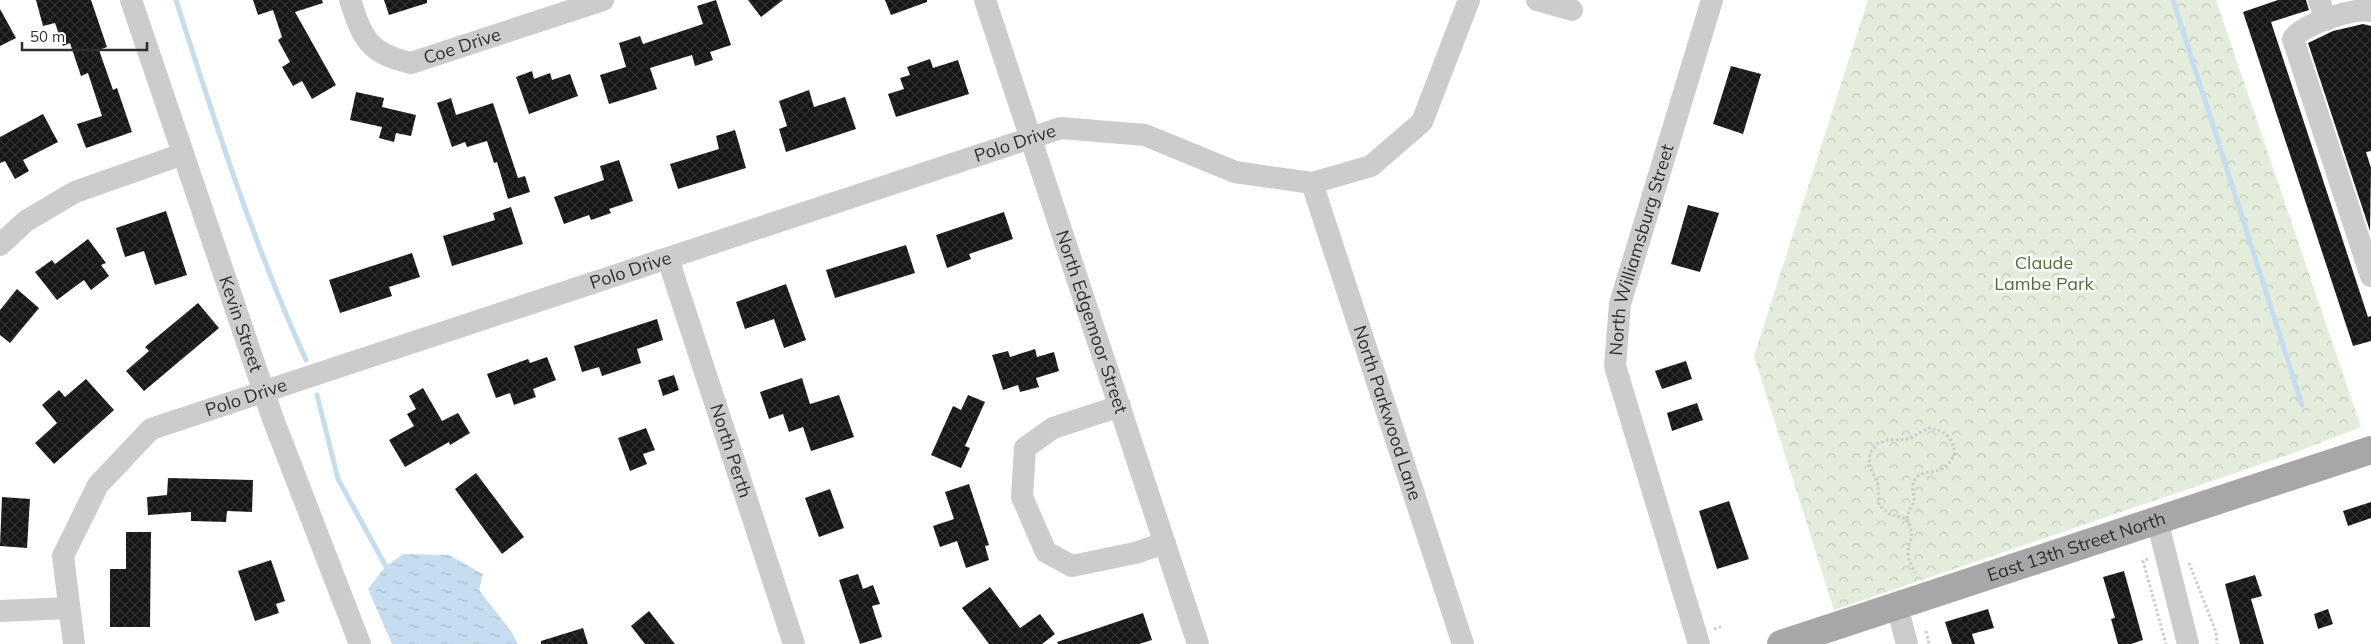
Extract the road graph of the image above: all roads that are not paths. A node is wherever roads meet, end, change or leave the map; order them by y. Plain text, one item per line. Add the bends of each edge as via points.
1 (131, 0) edge
2 (350, 0) edge
3 (603, 0) edge
4 (985, 0) edge
5 (1469, 0) edge
6 (1537, 0) edge
7 (1712, 0) edge
8 (2368, 9) edge
9 (1572, 10) dead end
10 (2322, 10) edge
11 (1032, 138) junction
12 (183, 154) junction
13 (1312, 183) junction
14 (0, 245) edge
15 (668, 259) junction
16 (2371, 276) edge
17 (264, 392) junction
18 (1120, 406) junction
19 (2371, 450) edge
20 (2157, 520) junction
21 (1165, 543) junction
22 (1897, 606) junction
23 (69, 608) junction
24 (0, 610) edge
25 (74, 644) edge
26 (360, 644) edge
27 (794, 644) edge
28 (1198, 644) edge
29 (1463, 644) edge
30 (1699, 644) edge
31 (1781, 644) edge
32 (1907, 644) edge
33 (2188, 644) edge

1 - 12 street, Kevin Street
2 - 3 street, Coe Drive via 366,42 390,58 411,63
4 - 11 street, North Edgemoor Street
5 - 13 street via 1422,122 1372,166
6 - 9 street
7 - 30 street, North Williamsburg Street via 1620,304 1615,366
8 - 10 street
10 - 16 street via 2292,39
11 - 13 street, Polo Drive via 1061,128 1145,135 1235,172
11 - 15 street, Polo Drive
11 - 18 street, North Edgemoor Street
12 - 14 street via 75,192 26,221
12 - 17 street, Kevin Street
13 - 29 street, North Parkwood Lane
15 - 17 street, Polo Drive
15 - 27 street, North Perth
17 - 23 street, Polo Drive via 151,429 98,485 63,556
17 - 26 street, Kevin Street
18 - 21 street, North Edgemoor Street
18 - 21 street via 1053,428 1025,448 1022,496 1046,552 1072,566 1135,553
19 - 20 main road, East 13th Street North
20 - 22 main road, East 13th Street North
20 - 33 street
21 - 28 street, North Edgemoor Street
22 - 31 main road, East 13th Street North
22 - 32 street
23 - 24 street
23 - 25 street, Polo Drive

